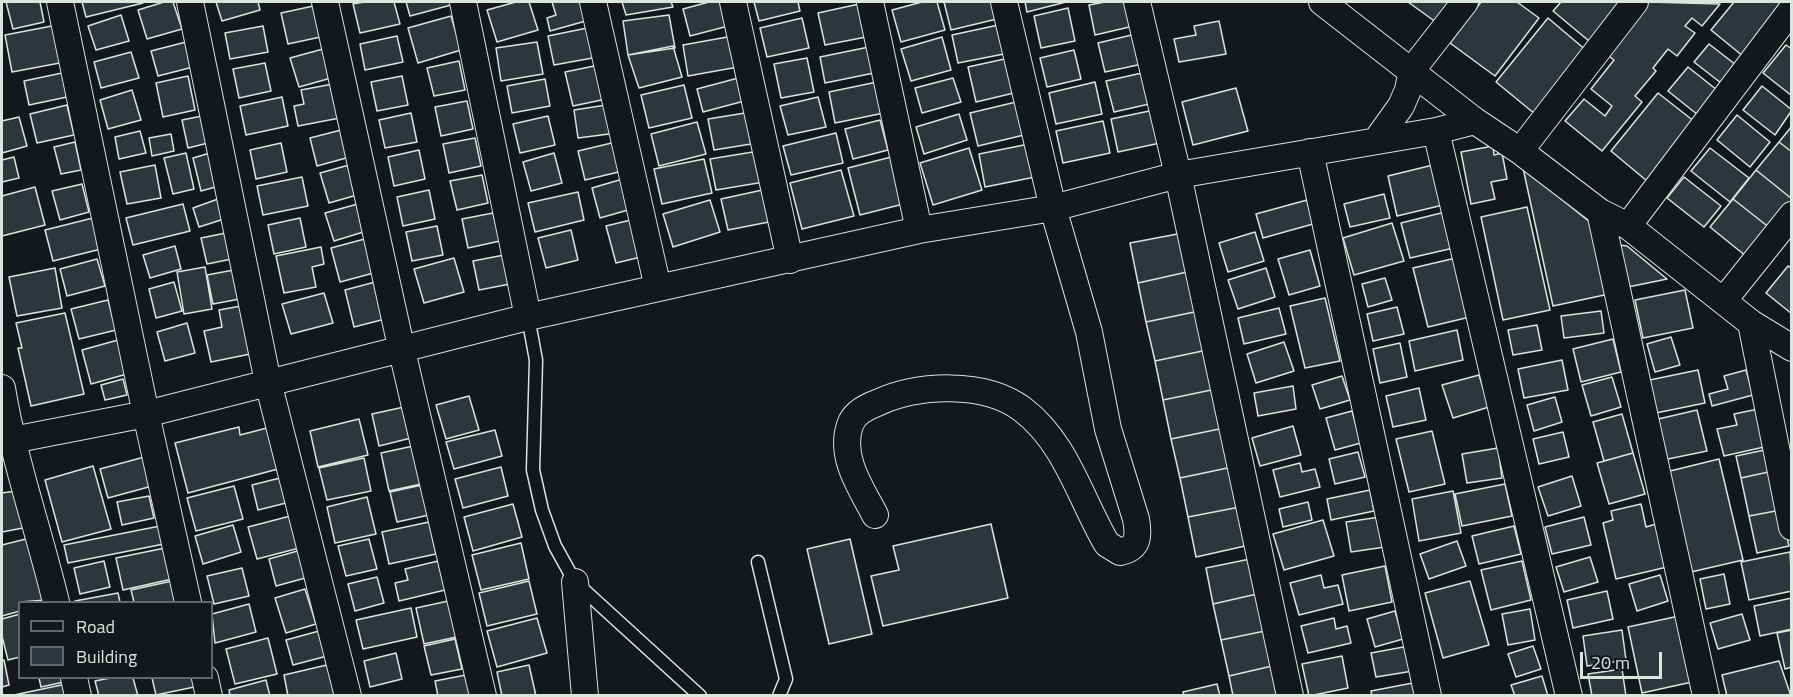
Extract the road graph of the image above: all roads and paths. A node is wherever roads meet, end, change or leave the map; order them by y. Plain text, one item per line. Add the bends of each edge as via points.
1 (60, 2) edge
2 (190, 2) edge
3 (325, 2) edge
4 (463, 2) edge
5 (592, 2) edge
6 (733, 2) edge
7 (870, 2) edge
8 (1004, 2) edge
9 (1137, 2) edge
10 (1322, 2) edge
11 (1465, 2) edge
12 (1635, 2) edge
13 (1791, 9) edge
14 (1412, 70) junction
15 (1475, 121) junction
16 (1436, 131) junction
17 (1376, 141) junction
18 (1520, 151) junction
19 (1310, 152) junction
20 (1178, 175) junction
21 (1053, 208) junction
22 (1600, 212) junction
23 (1791, 215) edge
24 (1628, 226) junction
25 (919, 230) junction
26 (790, 260) junction
27 (658, 288) junction
28 (1724, 300) junction
29 (528, 317) junction
30 (1751, 323) junction
31 (1791, 348) edge
32 (402, 351) junction
33 (268, 382) junction
34 (2, 388) edge
35 (146, 414) junction
36 (6, 441) edge
37 (875, 515) dead end
38 (1791, 527) edge
39 (758, 562) dead end
40 (575, 582) junction
41 (56, 601) edge
42 (188, 601) edge
43 (74, 679) edge
44 (205, 679) edge
45 (78, 696) edge
46 (209, 696) edge
47 (348, 696) edge
48 (483, 696) edge
49 (585, 696) edge
50 (700, 696) edge
51 (779, 696) edge
52 (1290, 696) edge
53 (1428, 696) edge
54 (1569, 696) edge
55 (1706, 696) edge

1 - 35 street
2 - 33 street
3 - 32 street
4 - 29 street
5 - 27 street
6 - 26 street
7 - 25 street
8 - 21 street
9 - 20 street
10 - 14 street
11 - 14 street
12 - 18 street
13 - 24 street
14 - 15 street
14 - 17 street via 1401,106
15 - 16 street
15 - 18 street
16 - 17 street
16 - 54 street
17 - 19 street
18 - 22 street
19 - 20 street
19 - 53 street
20 - 21 street
20 - 52 street
21 - 25 street
21 - 37 street via 1089,332 1108,429 1136,519 1137,543 1120,552 1107,544 1060,450 1028,414 994,396 960,389 926,388 887,398 862,409 850,424 850,465
22 - 24 street
22 - 55 street
23 - 28 street
24 - 28 street
25 - 26 street
26 - 27 street
27 - 29 street
28 - 30 street
29 - 32 street
29 - 40 lane via 536,360 533,470 555,546
30 - 31 street
30 - 38 street
32 - 33 street
32 - 48 street
33 - 35 street
33 - 47 street
34 - 36 street
35 - 36 street
35 - 42 street
36 - 41 street via 40,538
39 - 51 lane via 786,679
40 - 49 street
40 - 50 lane
43 - 45 street
44 - 46 street

